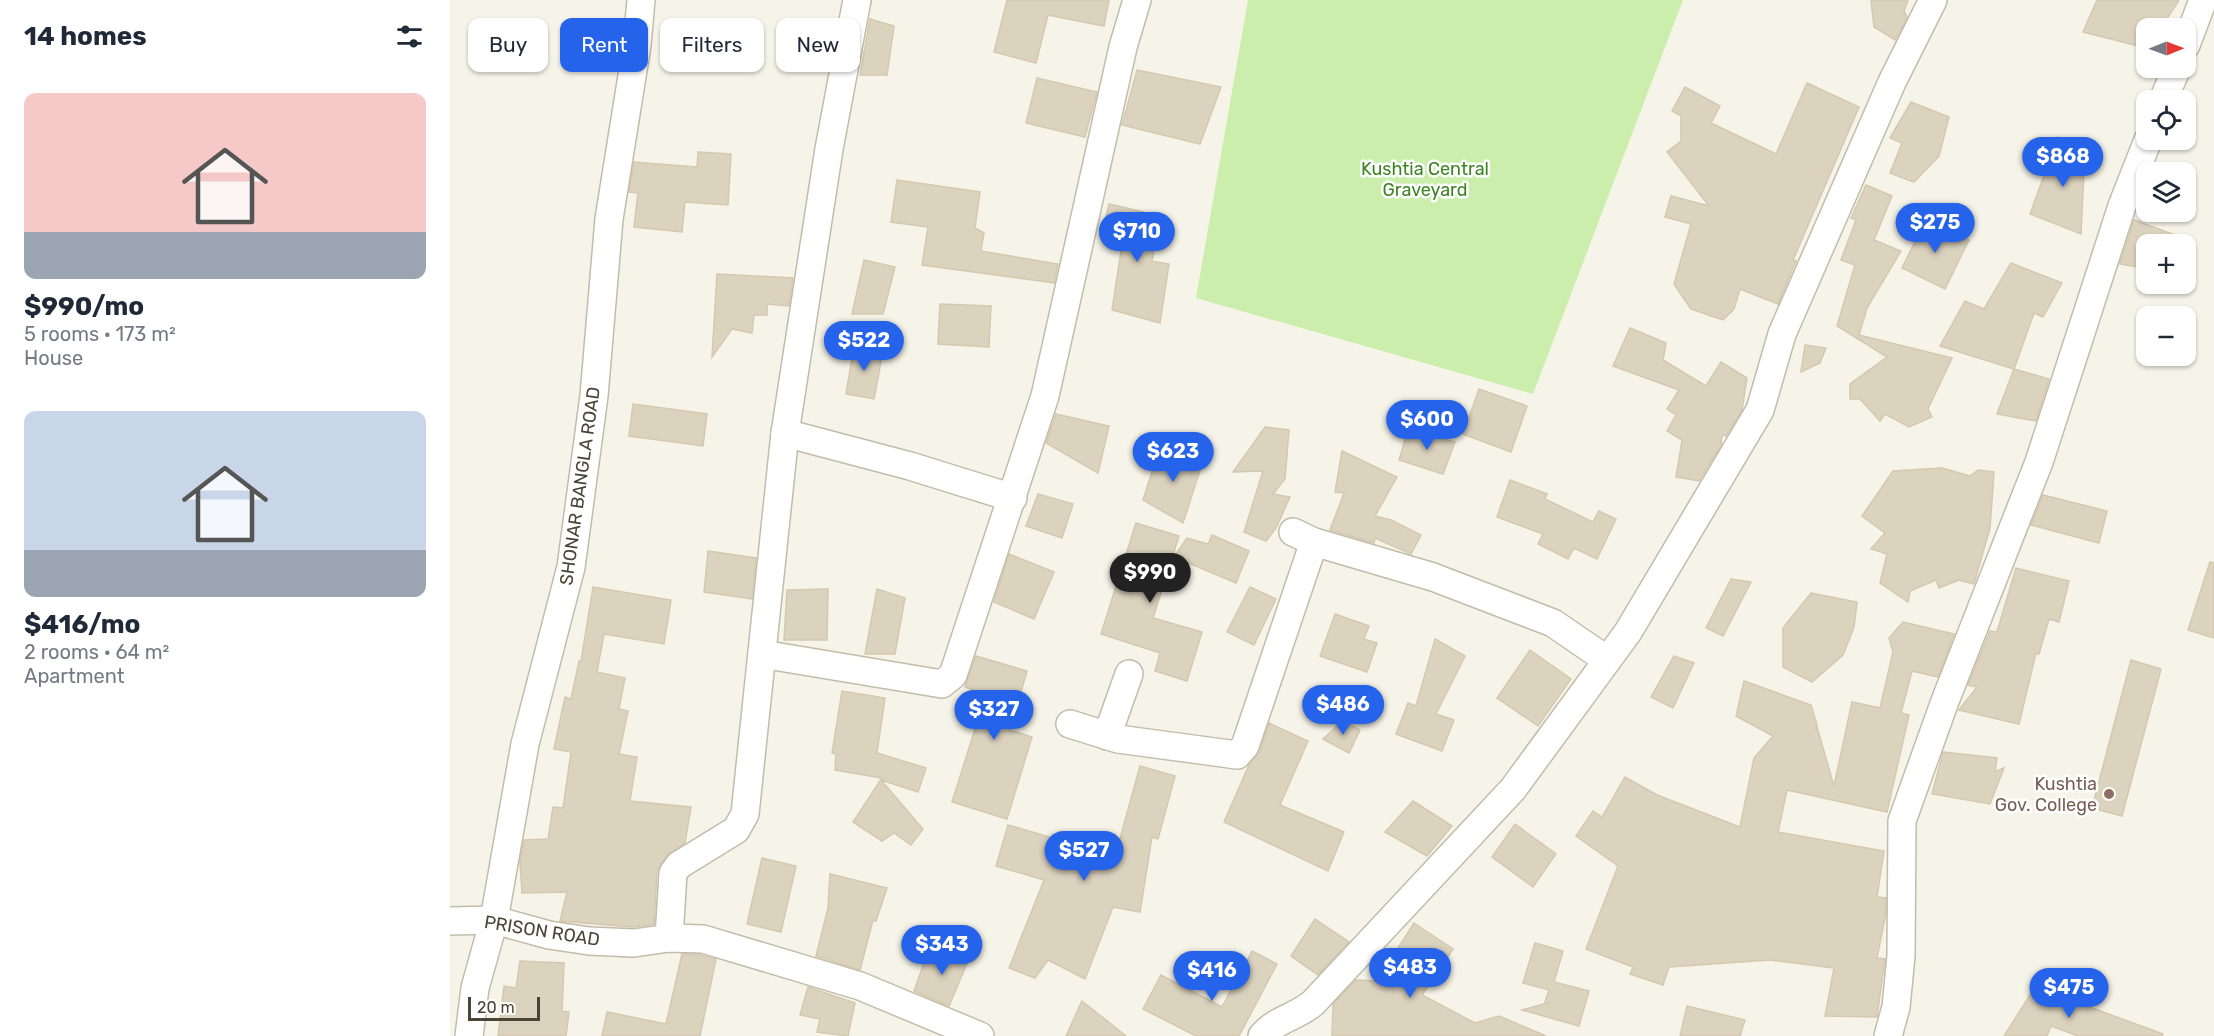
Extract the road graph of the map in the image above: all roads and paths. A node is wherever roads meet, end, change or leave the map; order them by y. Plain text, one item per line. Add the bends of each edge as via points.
1 (640, 0) edge
2 (857, 0) edge
3 (1137, 0) edge
4 (1933, 0) edge
5 (2203, 0) edge
6 (2196, 19) edge
7 (2144, 150) edge
8 (786, 433) junction
9 (1013, 498) junction
10 (762, 654) junction
11 (1607, 660) junction
12 (1129, 674) dead end
13 (1070, 723) dead end
14 (1107, 736) junction
15 (494, 920) junction
16 (450, 921) edge
17 (669, 938) junction
18 (469, 1036) edge
19 (980, 1036) edge
20 (1262, 1036) edge
21 (1888, 1036) edge

1 - 15 street, SHONAR BANGLA ROAD via 637,45 609,219 594,396 571,567 525,744
2 - 8 street via 829,149
3 - 9 street via 1045,396
4 - 11 street via 1887,92 1782,334 1760,410 1628,632
5 - 6 street
7 - 21 street via 2122,206 2039,462 1944,701 1902,821 1900,956 1896,1007
8 - 9 street
8 - 10 street
9 - 10 street via 953,675 942,684
10 - 17 street via 744,814 736,830 679,865 673,873
11 - 14 street via 1553,623 1433,577 1303,537 1245,746 1238,755
11 - 20 street via 1513,789 1313,1003 1300,1014 1270,1026
12 - 14 street
13 - 14 street
15 - 16 street, PRISON ROAD
15 - 17 street, PRISON ROAD via 590,941
15 - 18 street, SHONAR BANGLA ROAD via 475,988
17 - 19 street, PRISON ROAD via 703,939 860,986

